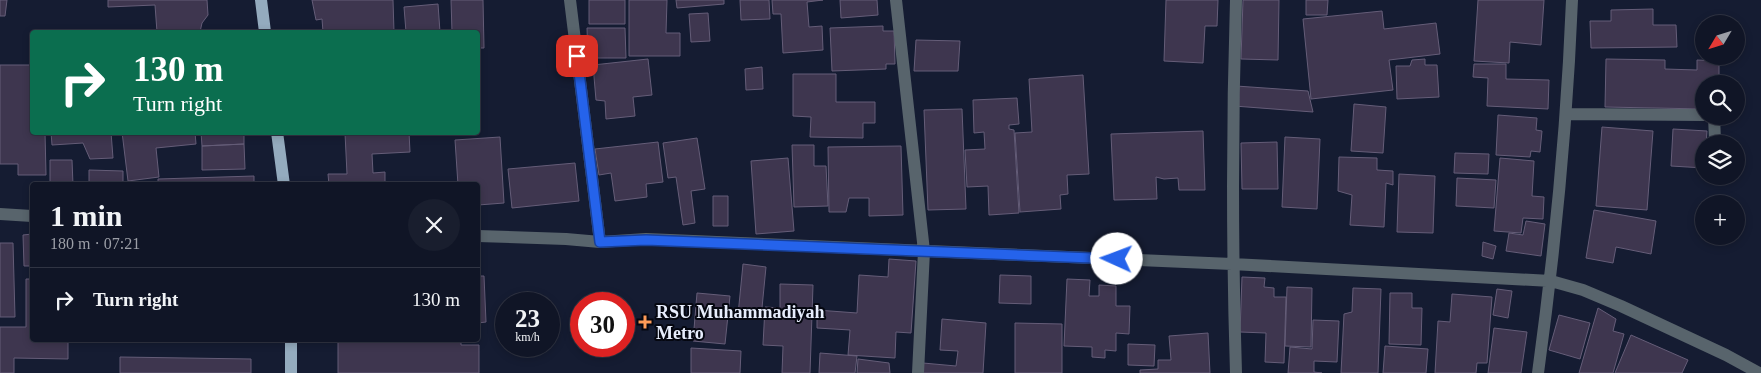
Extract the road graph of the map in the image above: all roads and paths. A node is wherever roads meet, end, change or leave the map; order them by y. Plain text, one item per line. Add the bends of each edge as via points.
1 (261, 0) edge
2 (570, 0) edge
3 (896, 0) edge
4 (1236, 0) edge
5 (1572, 0) edge
6 (265, 30) edge
7 (1566, 114) junction
8 (1695, 115) edge
9 (277, 135) edge
10 (284, 182) edge
11 (0, 214) edge
12 (30, 216) edge
13 (480, 236) edge
14 (600, 242) junction
15 (924, 251) junction
16 (1232, 264) junction
17 (1551, 281) junction
18 (290, 342) edge
19 (291, 373) edge
20 (918, 373) edge
21 (1236, 373) edge
22 (1538, 373) edge
23 (1759, 373) edge

1 - 6 main road
2 - 14 street
3 - 15 street
4 - 16 street
5 - 7 street
7 - 8 street
7 - 17 street
9 - 10 main road
11 - 12 street
13 - 14 street
14 - 15 street via 646,240
15 - 16 street
15 - 20 street
16 - 17 street
16 - 21 street
17 - 22 street
17 - 23 street via 1621,306
18 - 19 main road

